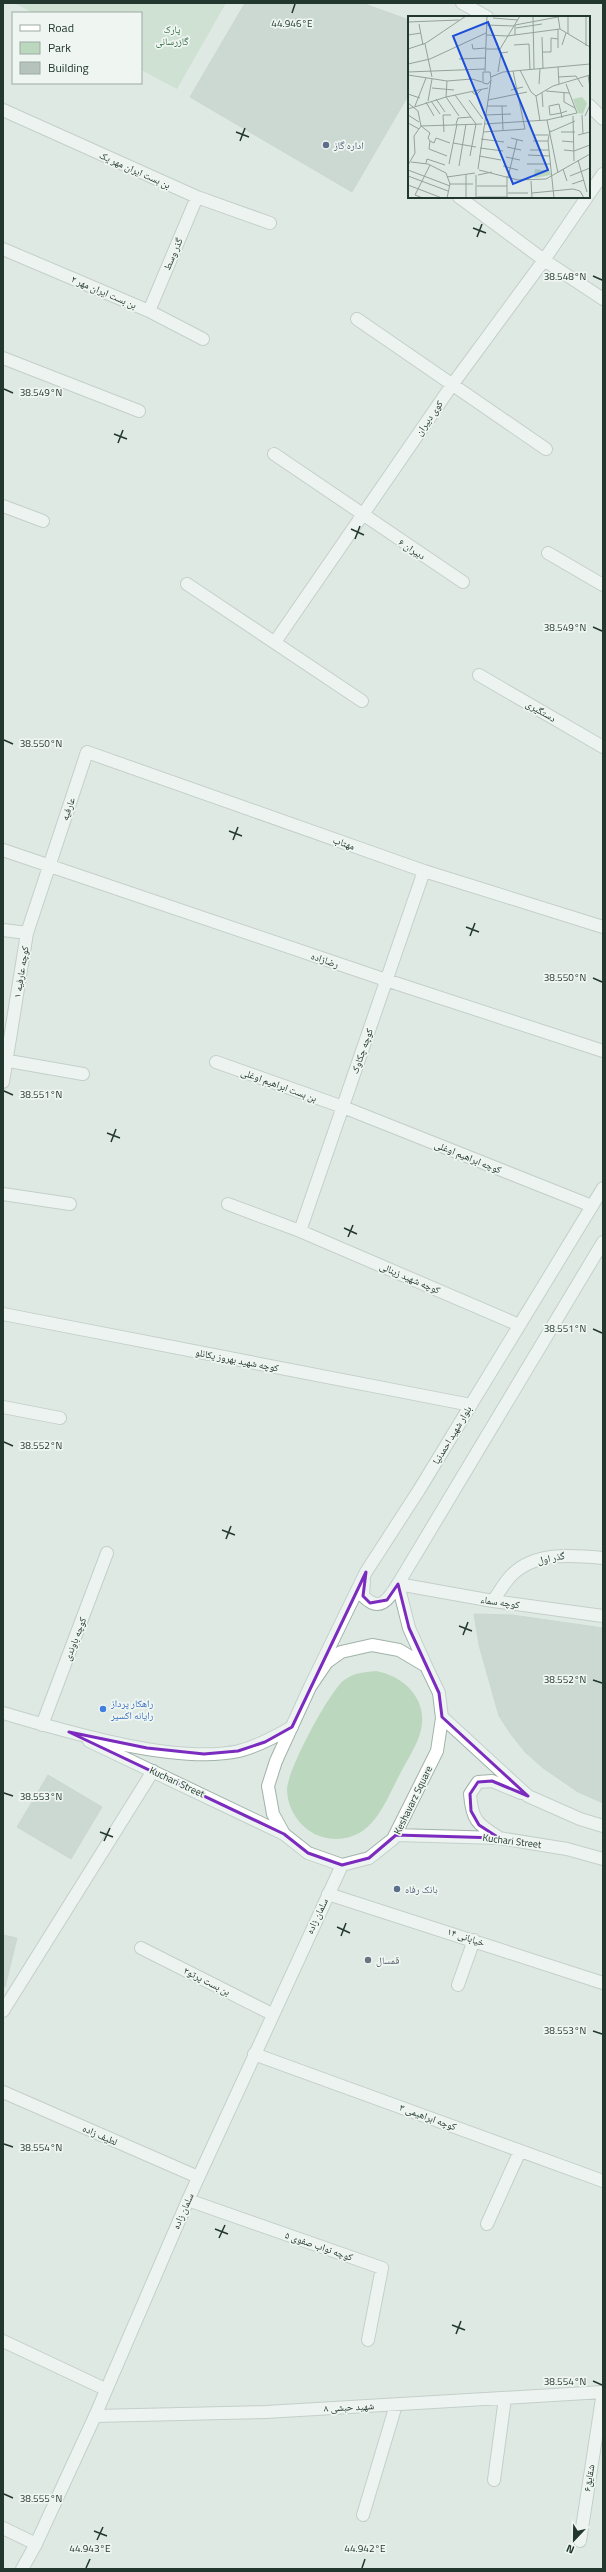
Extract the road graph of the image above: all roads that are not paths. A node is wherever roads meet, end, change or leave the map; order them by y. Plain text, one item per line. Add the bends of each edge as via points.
1 (462, 3) edge
2 (485, 16) edge
3 (590, 106) edge
4 (3, 110) edge
5 (603, 119) edge
6 (603, 174) edge
7 (590, 193) edge
8 (197, 197) junction
9 (460, 198) edge
10 (586, 198) edge
11 (270, 223) dead end
12 (3, 249) edge
13 (544, 260) junction
14 (603, 299) edge
15 (148, 312) junction
16 (357, 320) dead end
17 (203, 339) dead end
18 (3, 358) edge
19 (452, 385) junction
20 (139, 411) dead end
21 (546, 449) dead end
22 (274, 454) dead end
23 (3, 506) edge
24 (362, 515) junction
25 (43, 521) dead end
26 (548, 553) dead end
27 (463, 582) dead end
28 (187, 584) dead end
29 (603, 585) edge
30 (274, 642) junction
31 (479, 675) dead end
32 (362, 701) dead end
33 (603, 747) edge
34 (87, 752) joint
35 (3, 850) edge
36 (49, 865) junction
37 (424, 871) junction
38 (603, 927) edge
39 (3, 930) edge
40 (27, 933) junction
41 (386, 980) junction
42 (603, 1050) edge
43 (5, 1061) edge
44 (216, 1062) dead end
45 (83, 1074) dead end
46 (3, 1082) edge
47 (343, 1107) junction
48 (603, 1188) edge
49 (3, 1194) edge
50 (70, 1204) dead end
51 (228, 1204) dead end
52 (592, 1206) junction
53 (300, 1231) junction
54 (603, 1242) edge
55 (3, 1314) edge
56 (519, 1326) junction
57 (471, 1405) junction
58 (3, 1407) edge
59 (60, 1418) dead end
60 (107, 1553) dead end
61 (603, 1558) edge
62 (366, 1572) junction
63 (398, 1584) junction
64 (493, 1601) junction
65 (603, 1616) edge
66 (426, 1666) junction
67 (310, 1687) junction
68 (3, 1713) edge
69 (442, 1717) junction
70 (42, 1725) junction
71 (292, 1727) junction
72 (69, 1732) junction
73 (152, 1771) junction
74 (528, 1796) junction
75 (603, 1826) edge
76 (284, 1834) junction
77 (396, 1835) junction
78 (499, 1838) junction
79 (603, 1859) edge
80 (342, 1865) junction
81 (328, 1894) junction
82 (474, 1940) junction
83 (141, 1948) dead end
84 (603, 1983) edge
85 (458, 1985) dead end
86 (3, 2011) edge
87 (272, 2014) junction
88 (254, 2054) junction
89 (3, 2092) edge
90 (520, 2151) junction
91 (198, 2177) junction
92 (603, 2180) edge
93 (188, 2200) junction
94 (487, 2224) dead end
95 (368, 2340) dead end
96 (3, 2341) edge
97 (105, 2389) junction
98 (603, 2392) edge
99 (505, 2398) junction
100 (396, 2405) junction
101 (95, 2416) junction
102 (494, 2480) dead end
103 (363, 2516) dead end
104 (3, 2528) edge
105 (580, 2541) dead end
106 (36, 2544) junction
107 (26, 2566) edge

1 - 2 street
3 - 5 street
4 - 8 street, بن بست ایران مهر یک
6 - 7 street
8 - 11 street, بن بست ایران مهر یک
8 - 15 street, گذر وسط
9 - 13 street
10 - 13 street, کوی دبیران
12 - 15 street, ۲ بن بست ایران مهر
13 - 14 street
13 - 19 street, کوی دبیران
15 - 17 street, ۲ بن بست ایران مهر
16 - 19 street
18 - 20 street
19 - 21 street
19 - 24 street, کوی دبیران
22 - 24 street, دبیران ۶
23 - 25 street
24 - 27 street, دبیران ۶
24 - 30 street, کوی دبیران
26 - 29 street
28 - 30 street
30 - 32 street
31 - 33 street, دستگیری
34 - 36 street, عارفیه
34 - 37 street, مهتاب
35 - 36 street, رضازاده
36 - 40 street, کوچه عارفیه ۱
36 - 41 street, رضازاده
37 - 38 street, مهتاب
37 - 41 street, کوچه چکاوک
39 - 40 street
40 - 43 street, کوچه عارفیه ۱
41 - 42 street, رضازاده
41 - 47 street, کوچه چکاوک
43 - 45 street
43 - 46 street, کوچه عارفیه ۱
44 - 47 street, بن بست ابراهیم اوغلی
47 - 52 street, کوچه ابراهیم اوغلی
47 - 53 street, کوچه چکاوک
48 - 52 street, بلوار شهید احمدنیا
49 - 50 street
51 - 53 street, کوچه شهید زینالی
52 - 56 street, بلوار شهید احمدنیا
53 - 56 street, کوچه شهید زینالی
54 - 63 street
55 - 57 street, کوچه شهید بهروز یکانلو
56 - 57 street, بلوار شهید احمدنیا
57 - 62 street, بلوار شهید احمدنیا
58 - 59 street
60 - 70 street, کوچه باوندی
61 - 64 street, گذر اول via 565,1554 529,1563 510,1577
62 - 63 street via 363,1596 370,1603 378,1604 388,1600
62 - 67 street, بلوار شهید احمدنیا
63 - 64 street, کوچه سماء
63 - 66 street via 409,1628
64 - 65 street, کوچه سماء
66 - 67 street via 400,1650 372,1645 341,1652 327,1662
66 - 69 street, Keshavarz Square via 438,1694
67 - 71 street
68 - 70 street, Kuchari Street
69 - 74 street
69 - 77 street, Keshavarz Square via 437,1751
70 - 72 street, Kuchari Street
71 - 72 street, Kuchari Street via 265,1742 238,1751 204,1754 147,1748
71 - 76 street via 268,1786 273,1814
72 - 73 street, Kuchari Street
73 - 76 street, Kuchari Street
73 - 86 street
74 - 75 street via 580,1819
74 - 78 street via 492,1781 478,1782 470,1794 471,1811 479,1825
76 - 80 street via 308,1852
77 - 78 street, Kuchari Street
77 - 80 street, Keshavarz Square via 369,1858
78 - 79 street, Kuchari Street via 567,1849
80 - 81 street, سلمان زاده
81 - 82 street, خیابانی ۱۴
81 - 87 street, سلمان زاده
82 - 84 street, خیابانی ۱۴
82 - 85 street
83 - 87 street, بن بست پرتو۲
87 - 88 street, سلمان زاده
88 - 90 street, کوچه ابراهیمی ۳
88 - 91 street, سلمان زاده
89 - 91 street, لطیف زاده
90 - 92 street, کوچه ابراهیمی ۳
90 - 94 street
91 - 93 street, سلمان زاده
93 - 95 street, کوچه نواب صفوی ۵ via 382,2268
93 - 97 street, سلمان زاده
96 - 97 street
97 - 101 street, سلمان زاده
98 - 99 street, شهید حبشی ۸
98 - 105 street, شقایق۶
99 - 100 street, شهید حبشی ۸
99 - 102 street
100 - 101 street, شهید حبشی ۸ via 266,2412
100 - 103 street
101 - 106 street, سلمان زاده
104 - 106 street
106 - 107 street, سلمان زاده

